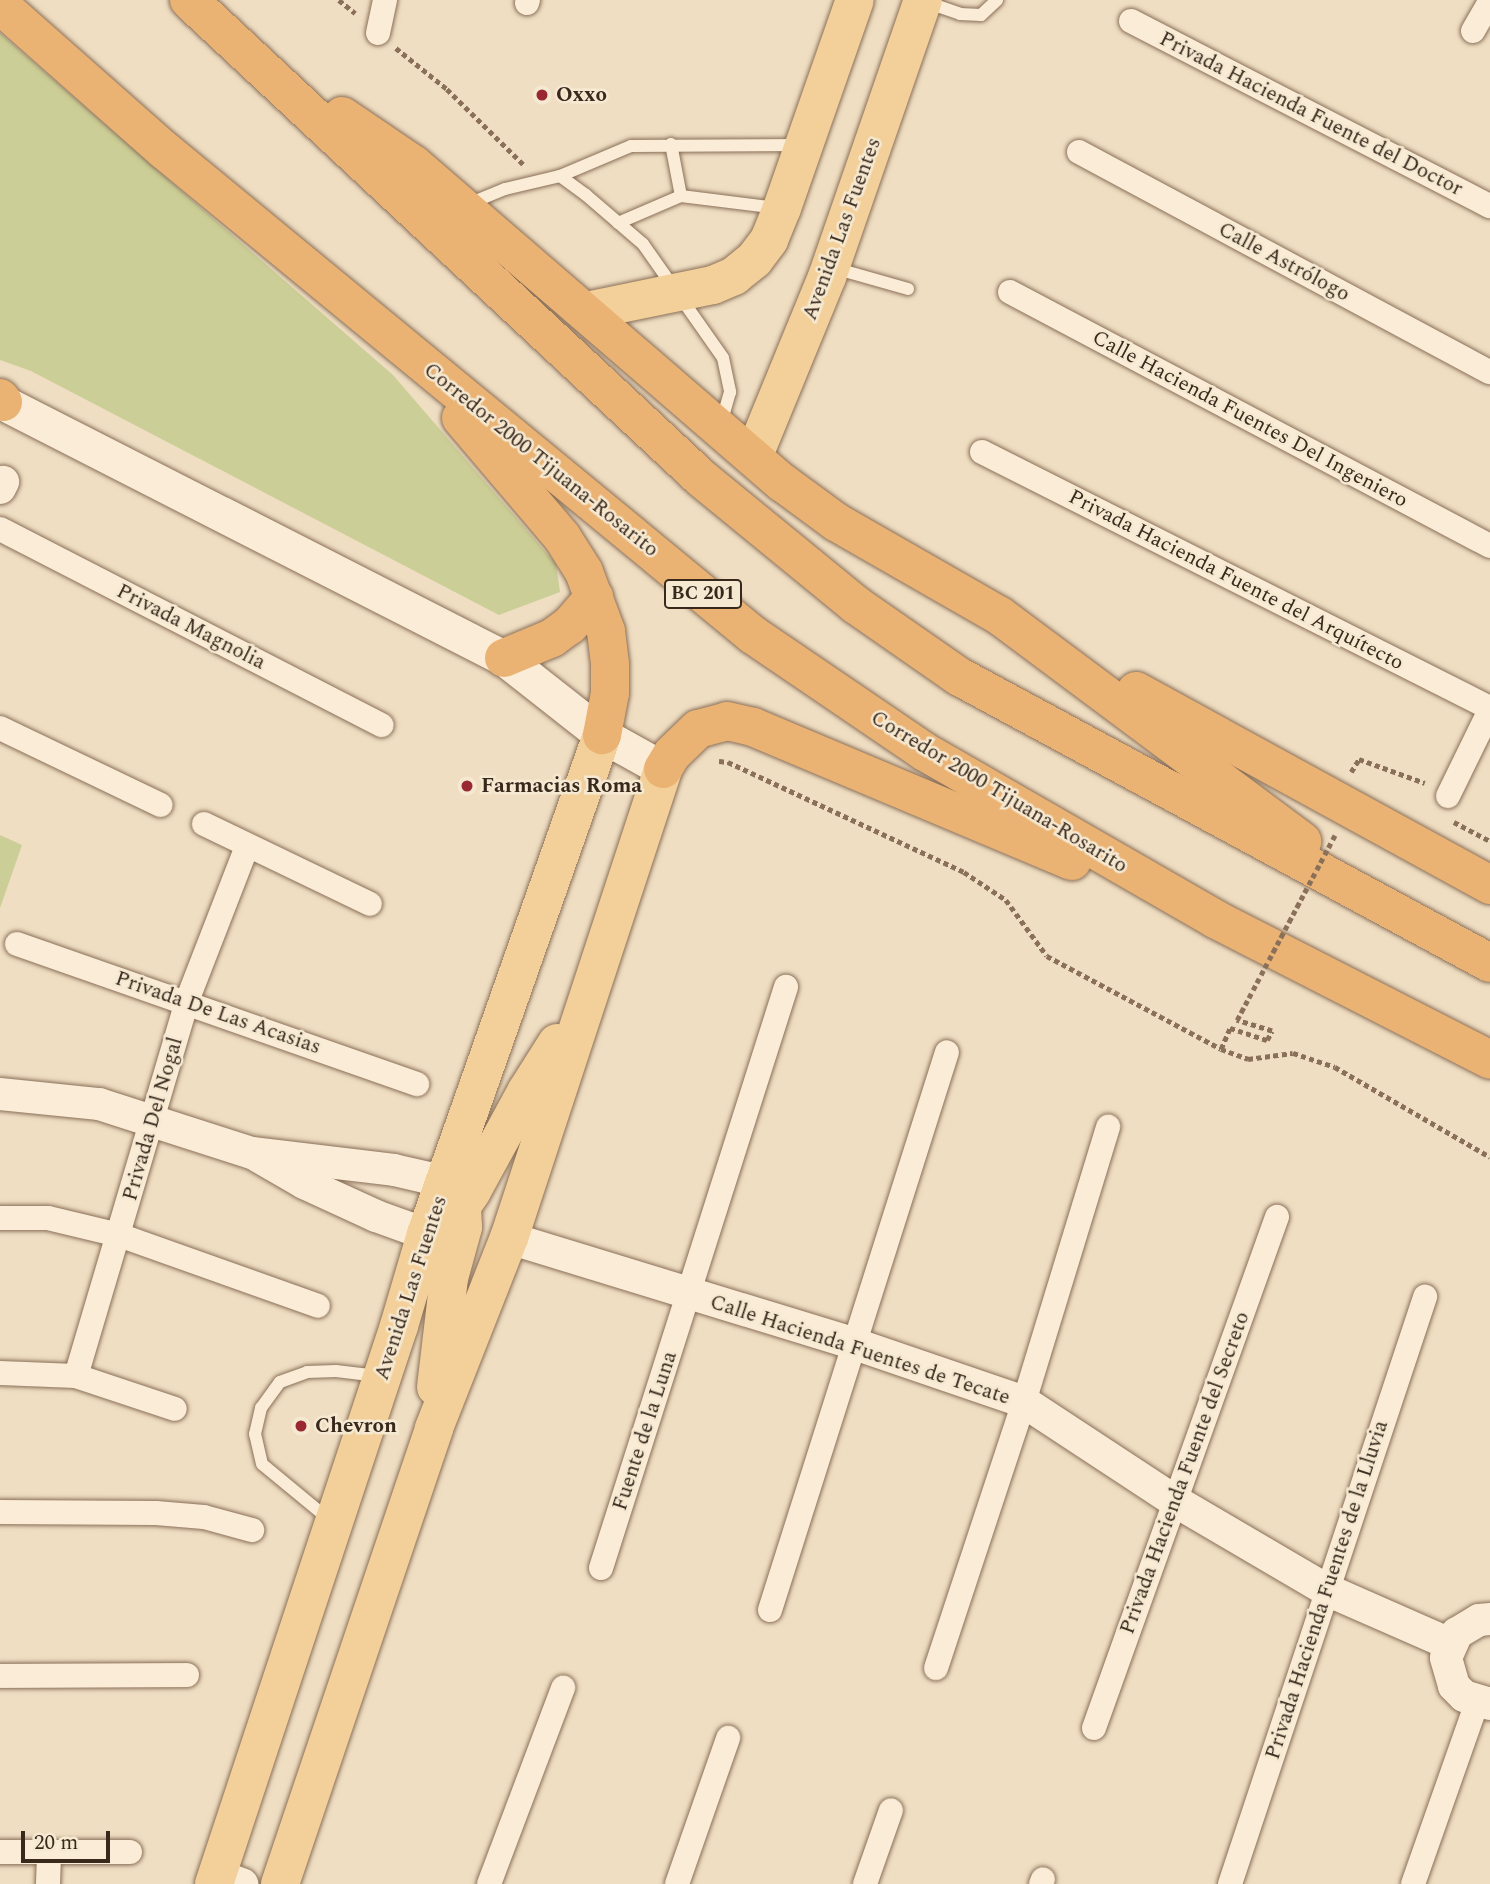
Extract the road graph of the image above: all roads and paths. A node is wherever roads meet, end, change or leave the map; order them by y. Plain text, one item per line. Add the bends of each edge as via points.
1 (189, 0) edge
2 (339, 0) edge
3 (384, 0) edge
4 (855, 0) edge
5 (923, 0) edge
6 (998, 0) edge
7 (1490, 1) edge
8 (0, 5) edge
9 (1131, 21) dead end
10 (1473, 31) dead end
11 (378, 33) junction
12 (246, 51) junction
13 (671, 144) junction
14 (805, 145) junction
15 (1079, 152) dead end
16 (560, 176) junction
17 (539, 181) junction
18 (681, 196) junction
19 (463, 206) junction
20 (1490, 206) edge
21 (782, 208) junction
22 (618, 223) junction
23 (831, 267) junction
24 (908, 289) dead end
25 (1010, 292) dead end
26 (681, 293) junction
27 (586, 311) junction
28 (398, 343) junction
29 (1490, 372) edge
30 (1, 401) edge
31 (719, 429) junction
32 (982, 452) dead end
33 (754, 455) junction
34 (0, 529) edge
35 (1490, 546) edge
36 (594, 597) junction
37 (1000, 617) junction
38 (504, 658) junction
39 (1490, 709) edge
40 (382, 725) dead end
41 (0, 728) edge
42 (602, 735) junction
43 (710, 759) dead end
44 (1359, 759) dead end
45 (663, 769) junction
46 (1449, 794) joint
47 (161, 804) dead end
48 (204, 824) dead end
49 (1336, 833) dead end
50 (247, 846) junction
51 (1490, 885) edge
52 (370, 904) dead end
53 (1408, 920) junction
54 (1252, 936) junction
55 (17, 944) dead end
56 (1490, 963) edge
57 (786, 987) dead end
58 (585, 999) junction
59 (187, 1002) junction
60 (1221, 1049) junction
61 (947, 1052) dead end
62 (1490, 1060) edge
63 (417, 1084) dead end
64 (0, 1094) edge
65 (151, 1122) junction
66 (1108, 1127) dead end
67 (252, 1153) junction
68 (1490, 1157) edge
69 (454, 1194) junction
70 (1277, 1217) dead end
71 (0, 1218) edge
72 (426, 1234) junction
73 (119, 1235) junction
74 (509, 1238) junction
75 (689, 1295) junction
76 (1425, 1297) dead end
77 (318, 1306) dead end
78 (855, 1344) junction
79 (0, 1373) edge
80 (76, 1376) junction
81 (382, 1377) junction
82 (1024, 1402) junction
83 (175, 1409) dead end
84 (435, 1428) junction
85 (1175, 1501) junction
86 (0, 1511) edge
87 (334, 1523) junction
88 (252, 1530) dead end
89 (601, 1568) dead end
90 (1327, 1590) junction
91 (770, 1610) dead end
92 (1490, 1619) edge
93 (1450, 1644) junction
94 (936, 1668) dead end
95 (187, 1675) dead end
96 (0, 1676) edge
97 (563, 1688) dead end
98 (1484, 1703) edge
99 (1094, 1728) dead end
100 (728, 1738) dead end
101 (891, 1810) dead end
102 (0, 1852) edge
103 (49, 1852) junction
104 (130, 1852) dead end
105 (224, 1881) edge
106 (48, 1884) edge
107 (280, 1884) edge
108 (489, 1884) edge
109 (677, 1884) edge
110 (865, 1884) edge
111 (1230, 1884) edge
112 (1413, 1884) edge

1 - 12 highway
2 - 11 path
3 - 11 street
4 - 14 main road
5 - 6 lane via 960,14 981,15
5 - 23 main road, Avenida Las Fuentes
7 - 10 street
8 - 28 highway, Corredor 2000 Tijuana-Rosarito / BC 201 via 164,150
9 - 20 street, Privada Hacienda Fuente del Doctor
11 - 17 path via 447,89
12 - 19 highway via 413,164
12 - 53 highway via 701,478 856,605 958,676
13 - 14 lane
13 - 16 lane via 631,146
13 - 18 lane
14 - 21 main road
15 - 29 street, Calle Astrólogo
16 - 17 lane
16 - 22 lane
17 - 19 lane
18 - 21 lane
18 - 22 lane
19 - 27 highway
21 - 26 main road via 769,240 754,260 734,276
22 - 26 lane via 643,244
23 - 24 lane
23 - 33 main road, Avenida Las Fuentes
25 - 35 street, Calle Hacienda Fuentes Del Ingeniero
26 - 27 main road
26 - 31 lane via 723,358 730,392
27 - 31 highway
28 - 36 highway via 562,537
28 - 54 highway, Corredor 2000 Tijuana-Rosarito / BC 201 via 752,635 925,752
30 - 38 main road
31 - 33 highway
32 - 39 street, Privada Hacienda Fuente del Arquítecto
33 - 37 highway via 836,522
34 - 40 street, Privada Magnolia
36 - 38 highway via 552,638
36 - 42 highway via 606,631 610,664
37 - 51 highway
37 - 53 highway
38 - 42 main road
39 - 46 street
41 - 47 street
42 - 45 main road
42 - 69 main road, Avenida Las Fuentes
43 - 60 path via 728,762 964,872 1006,900 1047,956
44 - 46 path
45 - 54 highway via 698,729 727,721 753,727
45 - 58 main road
48 - 50 street
49 - 60 path, bridge via 1237,1020 1272,1031 1267,1040 1230,1028
50 - 52 street
50 - 59 street, Privada Del Nogal
53 - 56 highway
54 - 62 highway, Corredor 2000 Tijuana-Rosarito / BC 201
55 - 59 street, Privada De Las Acasias
57 - 75 street, Fuente de la Luna
58 - 69 main road via 526,1091 485,1170
58 - 74 main road
59 - 63 street, Privada De Las Acasias
59 - 65 street, Privada Del Nogal
60 - 68 path via 1248,1059 1293,1053 1335,1067
61 - 78 street
64 - 65 street via 99,1104
65 - 67 street
65 - 73 street, Privada Del Nogal
66 - 82 street
67 - 69 street via 394,1170
67 - 72 street via 304,1183
69 - 72 main road, Avenida Las Fuentes
69 - 84 main road via 463,1227 449,1278
70 - 85 street, Privada Hacienda Fuente del Secreto
71 - 73 street via 48,1219
72 - 81 main road, Avenida Las Fuentes
73 - 77 street
73 - 80 street, Privada Del Nogal
74 - 75 street, Calle Hacienda Fuentes de Tecate
74 - 84 main road
75 - 78 street, Calle Hacienda Fuentes de Tecate
75 - 89 street, Fuente de la Luna
76 - 90 street, Privada Hacienda Fuentes de la Lluvia
78 - 82 street, Calle Hacienda Fuentes de Tecate
78 - 91 street
79 - 80 street
80 - 83 street
81 - 87 main road, Avenida Las Fuentes
81 - 87 lane via 307,1372 280,1382 261,1408 255,1434 262,1464
82 - 85 street, Calle Hacienda Fuentes de Tecate
82 - 94 street
84 - 107 main road
85 - 90 street, Calle Hacienda Fuentes de Tecate
85 - 99 street, Privada Hacienda Fuente del Secreto
86 - 88 street via 156,1513 204,1517
87 - 105 main road, Avenida Las Fuentes
90 - 93 street, Calle Hacienda Fuentes de Tecate
90 - 111 street, Privada Hacienda Fuentes de la Lluvia
92 - 93 street via 1467,1625
93 - 98 street via 1448,1673 1464,1696
95 - 96 street
97 - 108 street
98 - 112 street
100 - 109 street
101 - 110 street
102 - 103 street
103 - 104 street
103 - 106 street

